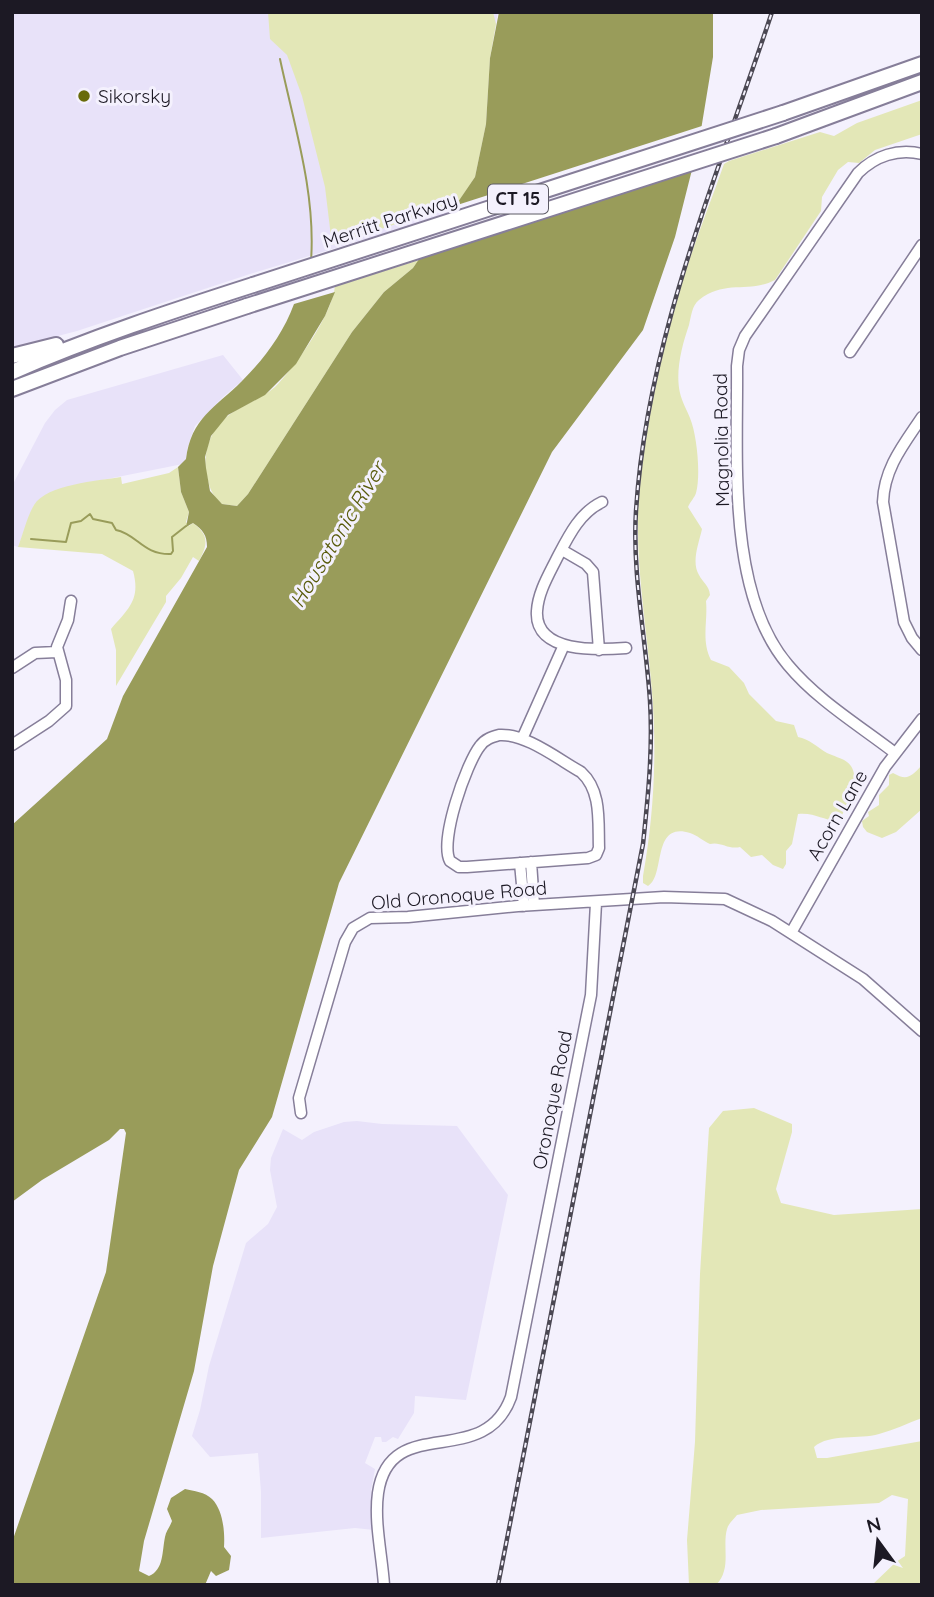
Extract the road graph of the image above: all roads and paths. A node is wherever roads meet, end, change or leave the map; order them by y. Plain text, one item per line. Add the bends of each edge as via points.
1 (922, 64) edge
2 (922, 82) edge
3 (922, 92) edge
4 (828, 118) junction
5 (922, 153) edge
6 (922, 245) edge
7 (131, 326) junction
8 (850, 352) dead end
9 (12, 356) edge
10 (12, 372) edge
11 (12, 389) edge
12 (922, 417) edge
13 (602, 502) dead end
14 (562, 550) junction
15 (71, 601) dead end
16 (564, 645) junction
17 (626, 648) dead end
18 (599, 650) junction
19 (922, 650) edge
20 (57, 652) junction
21 (12, 668) edge
22 (922, 719) edge
23 (522, 739) junction
24 (12, 746) edge
25 (895, 753) junction
26 (526, 862) junction
27 (596, 903) junction
28 (529, 906) junction
29 (791, 933) junction
30 (922, 1031) edge
31 (301, 1113) dead end
32 (384, 1585) edge

1 - 7 highway, Merritt Parkway / CT 15, bridge
2 - 4 highway, CT 15
3 - 4 highway
4 - 11 highway, Merritt Parkway / CT 15, bridge via 120,348
5 - 25 street, Magnolia Road via 886,155 858,173 745,336 737,366 740,521 747,571 762,621 795,673
6 - 8 street
7 - 9 highway via 107,327
7 - 10 highway, Merritt Parkway / CT 15
12 - 19 street via 889,470 883,502 904,622
13 - 14 street via 584,513
14 - 16 street via 541,592 537,619 544,632
14 - 18 street via 593,572
15 - 20 street
16 - 18 street
16 - 23 street
17 - 18 street
20 - 21 street via 35,653
20 - 24 street via 66,680 65,708
22 - 25 street, Acorn Lane
23 - 26 street via 581,772 591,783 597,798 599,848 588,858
23 - 26 street via 499,735 480,746 459,790 446,849 450,861 459,867
25 - 29 street, Acorn Lane
26 - 28 street
27 - 28 street, Old Oronoque Road
27 - 29 street via 671,897 725,899
27 - 32 street, Oronoque Road via 591,995 511,1397 506,1412 488,1429 451,1442 410,1448 393,1459 382,1476 377,1506
28 - 31 street, Old Oronoque Road via 370,918 353,928 341,953 302,1085
29 - 30 street via 863,979

